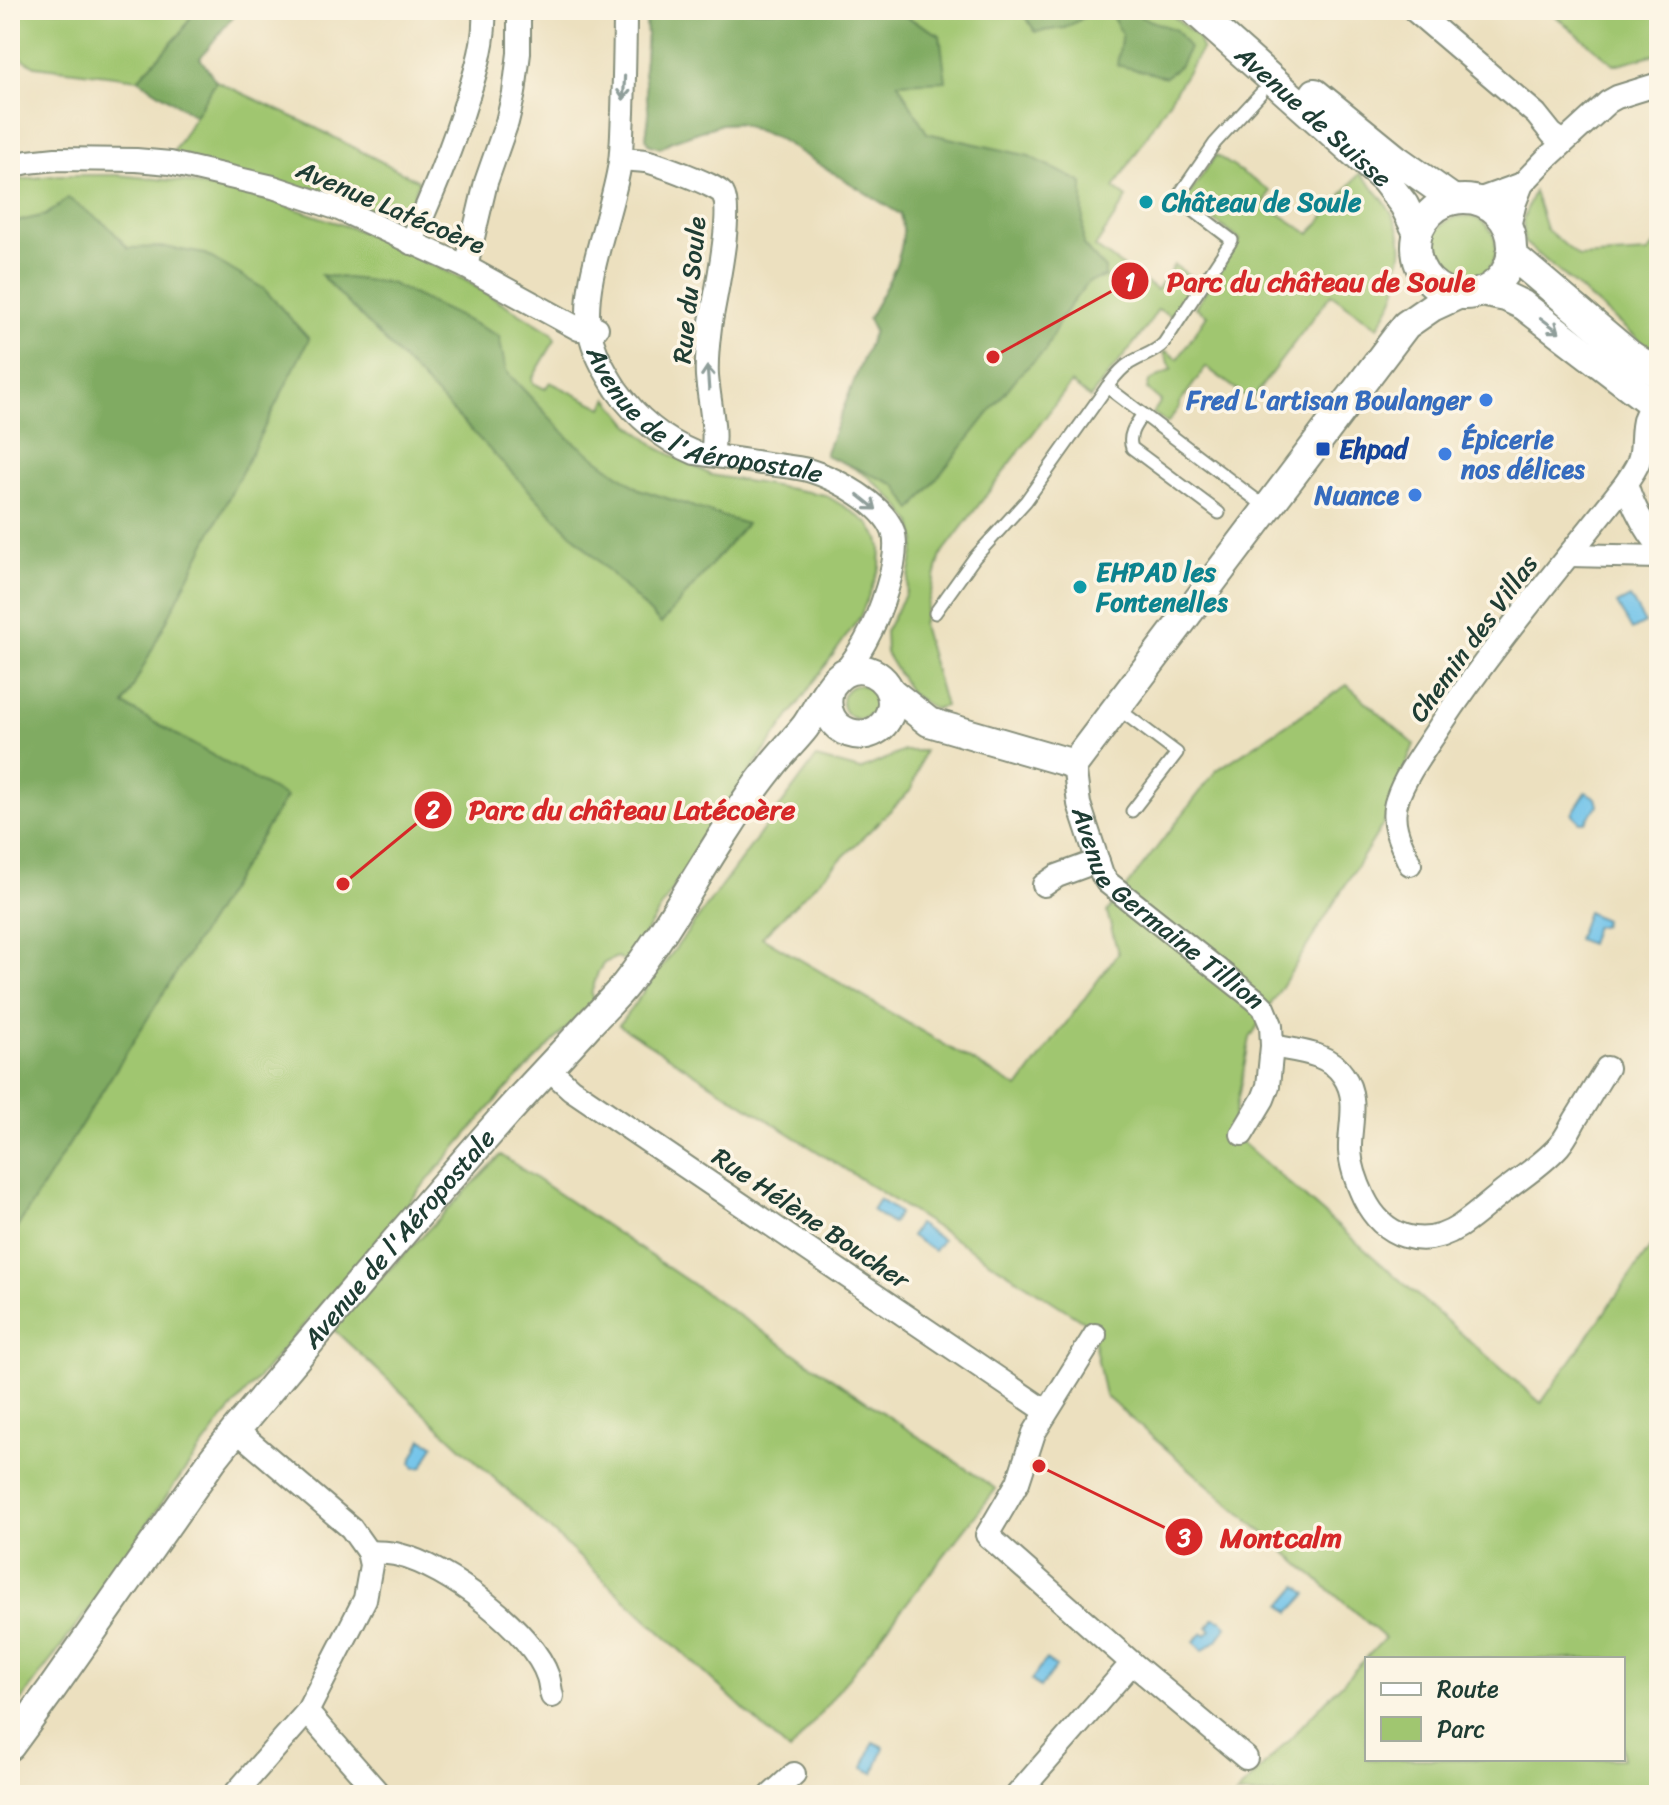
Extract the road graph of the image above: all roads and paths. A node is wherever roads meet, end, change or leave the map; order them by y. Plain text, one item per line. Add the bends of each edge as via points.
1 (484, 10) edge
2 (519, 10) edge
3 (625, 10) edge
4 (1194, 10) edge
5 (1216, 10) edge
6 (1414, 10) edge
7 (1659, 84) edge
8 (1261, 93) dead end
9 (1563, 142) junction
10 (621, 159) junction
11 (10, 166) edge
12 (1522, 184) junction
13 (1464, 200) junction
14 (1418, 233) junction
15 (1510, 242) junction
16 (411, 243) junction
17 (1420, 266) junction
18 (466, 267) junction
19 (1469, 293) junction
20 (1406, 325) junction
21 (593, 328) junction
22 (1659, 374) edge
23 (1107, 387) junction
24 (1657, 405) edge
25 (1143, 414) junction
26 (1650, 454) edge
27 (712, 455) junction
28 (1626, 483) junction
29 (1268, 508) junction
30 (1219, 513) dead end
31 (1659, 546) edge
32 (1569, 555) junction
33 (1659, 557) edge
34 (935, 613) dead end
35 (836, 682) junction
36 (890, 691) junction
37 (1117, 707) junction
38 (929, 722) junction
39 (880, 727) junction
40 (846, 732) junction
41 (796, 738) junction
42 (1074, 764) junction
43 (1132, 811) dead end
44 (1098, 861) junction
45 (1410, 864) dead end
46 (1044, 885) dead end
47 (1272, 1046) junction
48 (548, 1068) junction
49 (1607, 1068) dead end
50 (1242, 1134) dead end
51 (1095, 1335) dead end
52 (1046, 1411) junction
53 (236, 1430) junction
54 (368, 1552) junction
55 (1132, 1663) junction
56 (552, 1696) dead end
57 (307, 1712) junction
58 (10, 1746) edge
59 (1246, 1758) dead end
60 (794, 1774) dead end
61 (234, 1795) edge
62 (380, 1795) edge
63 (771, 1795) edge
64 (1017, 1795) edge

1 - 16 street via 479,62
2 - 18 street via 514,93
3 -> 10 street, Avenue de l'Aéropostale
4 - 14 street, Avenue de Suisse via 1385,180
5 - 13 street, Avenue de Suisse via 1396,159
6 - 9 street
7 - 9 street via 1608,102
8 - 23 lane via 1215,143 1177,198 1232,240 1164,343 1128,363
9 - 12 street
10 - 21 street, Avenue de l'Aéropostale via 590,293
27 -> 10 street, Rue du Soule via 707,353 722,261 724,195 646,161
11 - 16 street, Avenue Latécoère via 56,159 170,163 273,187 339,209
12 - 13 street
12 - 15 street
13 - 14 street via 1444,203 1428,215
13 - 15 street via 1495,211
14 - 17 street
15 - 19 street via 1509,264 1498,281
15 - 22 street via 1629,354
16 - 18 street, Avenue Latécoère
17 - 19 street via 1435,286
17 - 20 street, Avenue Germaine Tillion
18 - 21 street, Avenue Latécoère via 579,329
19 - 20 street, Avenue Germaine Tillion via 1432,307
19 -> 24 street via 1506,297 1523,305
20 - 29 street, Avenue Germaine Tillion
21 - 27 street, Avenue de l'Aéropostale via 593,345 604,371 642,420 679,446
23 - 25 lane
23 - 34 lane via 1026,501 975,557
24 - 26 street, Chemin des Villas via 1641,435
25 - 29 lane
25 - 30 lane via 1133,430 1132,448
26 - 28 street, Chemin des Villas
27 -> 35 street, Avenue de l'Aéropostale via 830,478 887,521 895,544 891,575 865,642
28 - 31 street via 1643,525
28 - 32 street, Chemin des Villas
29 - 37 street, Avenue Germaine Tillion
32 - 33 street
32 - 45 street, Chemin des Villas via 1470,681 1396,800 1395,827
35 - 36 street via 860,669 882,678
35 - 40 street via 826,705 835,724
35 - 41 street, Avenue de l'Aéropostale
36 - 38 street, Avenue Germaine Tillion
36 - 39 street via 890,714
37 - 42 street, Avenue Germaine Tillion
37 - 43 lane via 1177,753
38 - 39 street, Avenue Germaine Tillion
38 - 42 street, Avenue Germaine Tillion
39 - 40 street via 864,734
40 - 41 street
41 - 48 street, Avenue de l'Aéropostale via 767,770 624,986
42 - 44 street, Avenue Germaine Tillion via 1079,804
44 - 46 street
44 - 47 street, Avenue Germaine Tillion via 1113,887 1264,1008
47 - 49 street via 1315,1054 1338,1067 1354,1106 1350,1147 1355,1178 1373,1214 1392,1231 1415,1239 1459,1226 1546,1158 1566,1138
47 - 50 street, Avenue Germaine Tillion via 1268,1086
48 - 52 street, Rue Hélène Boucher via 571,1089
48 - 53 street, Avenue de l'Aéropostale
51 - 52 street
52 - 55 street via 1018,1482 987,1535
53 - 54 street via 351,1528
53 - 58 street, Avenue de l'Aéropostale
54 - 56 street via 427,1564 490,1606 535,1654
54 - 57 street via 365,1599
55 - 59 street
55 - 64 street
57 - 61 street
57 - 62 street
60 - 63 street

